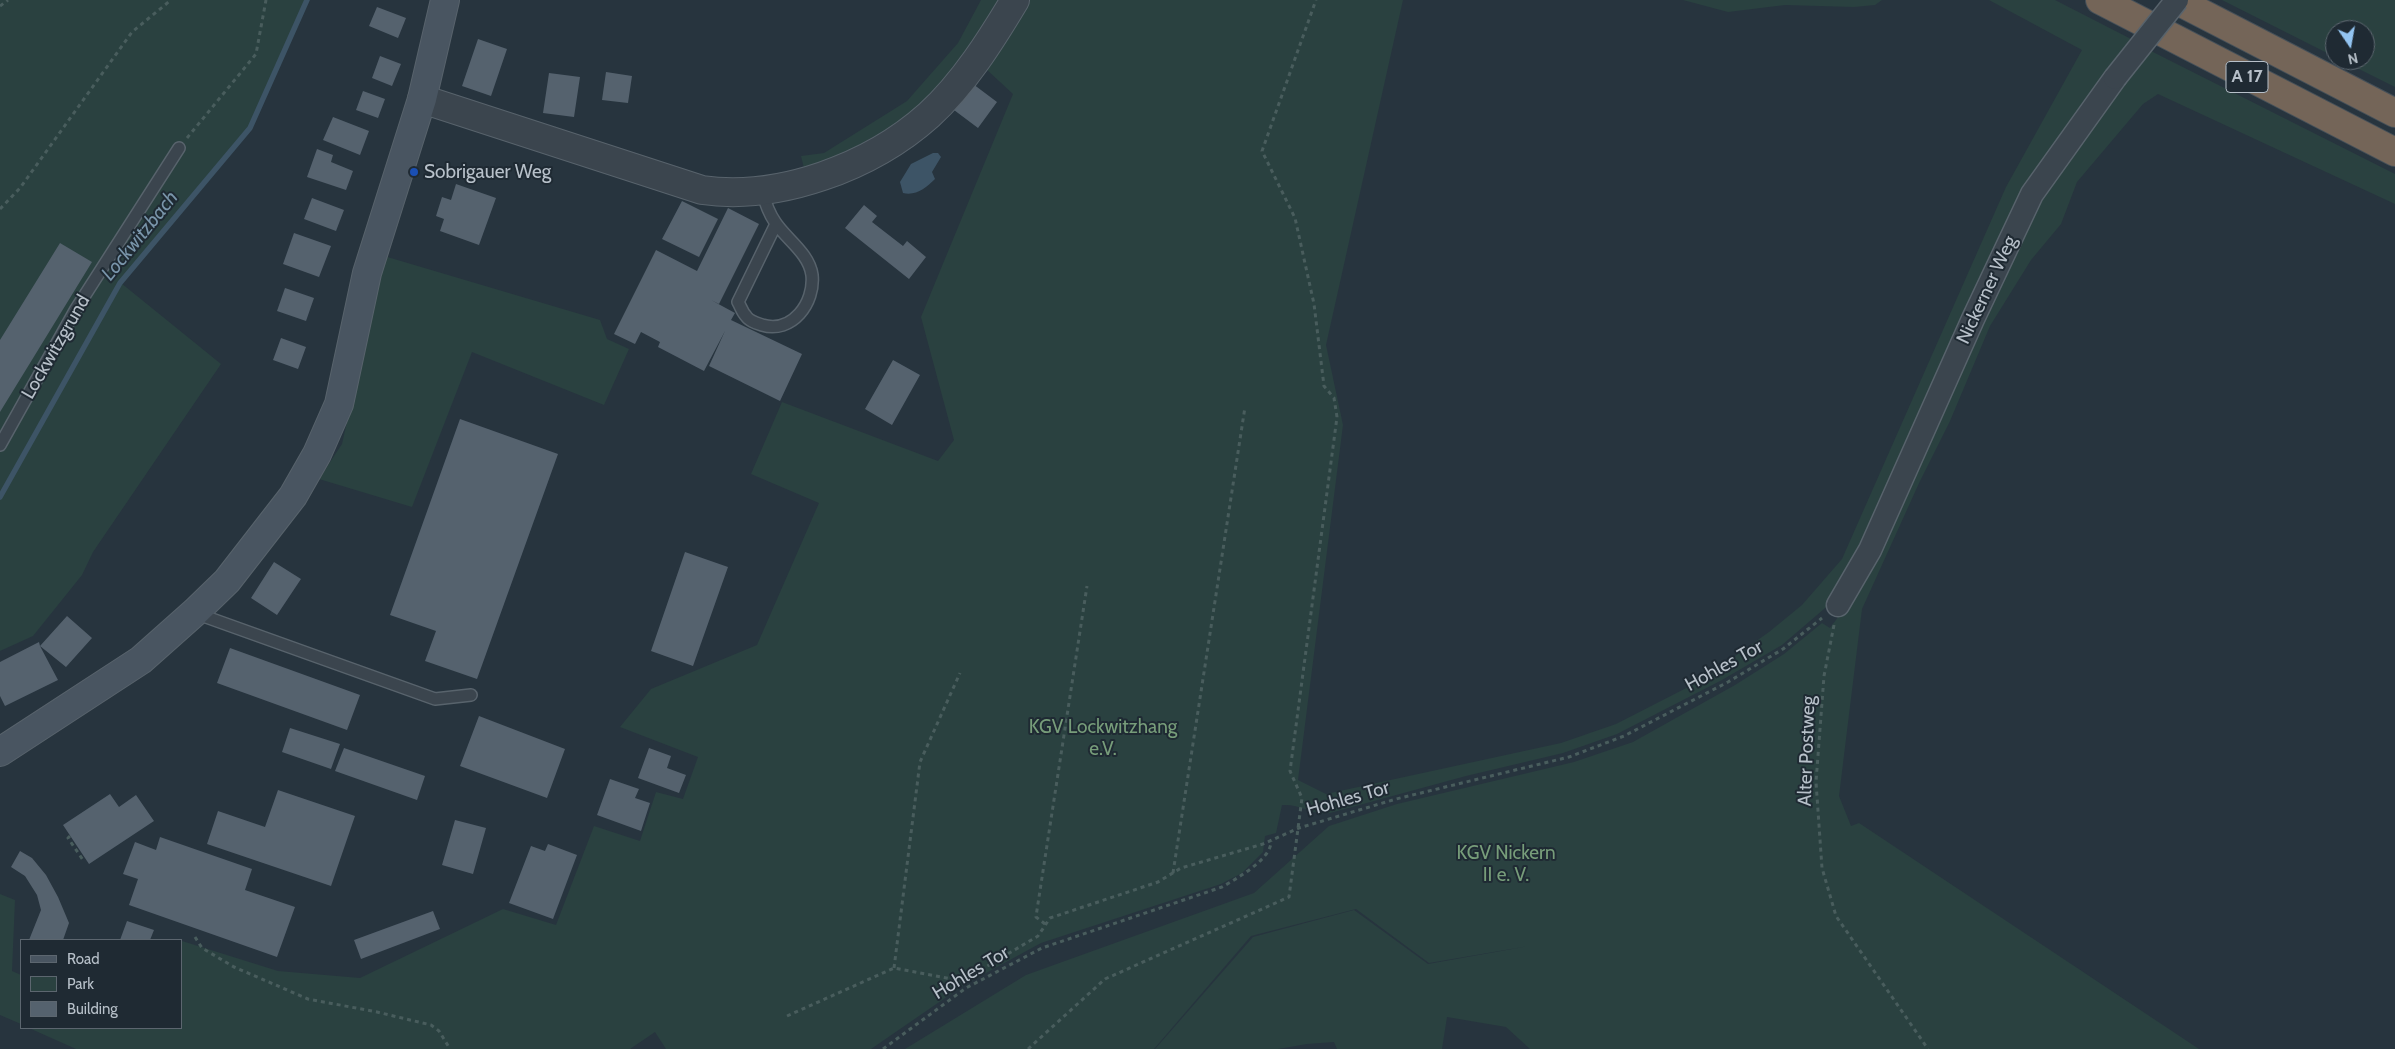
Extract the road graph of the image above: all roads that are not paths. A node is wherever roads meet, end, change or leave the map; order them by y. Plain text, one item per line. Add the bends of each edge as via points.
1 (445, 0) edge
2 (1015, 0) edge
3 (2100, 0) edge
4 (2177, 0) edge
5 (422, 99) junction
6 (2395, 113) edge
7 (179, 148) road end
8 (2395, 152) edge
9 (762, 191) junction
10 (776, 224) junction
11 (0, 445) edge
12 (1838, 605) road end
13 (195, 612) junction
14 (471, 695) dead end
15 (0, 752) edge

1 - 5 main road
2 - 9 street via 953,88 928,115 864,159 838,171
3 - 8 highway, A 17
4 - 6 highway, A 17
4 - 12 street, Nickerner Weg, bridge via 2115,78 2032,194 1870,550
5 - 9 street via 702,190 729,194
5 - 13 main road via 367,272 339,404 317,454 292,496 256,544
7 - 11 lane, Lockwitzgrund via 76,309
9 - 10 lane
10 - 10 lane via 807,259 812,274 810,294 802,311 790,323 778,328 746,317 738,302
13 - 14 lane via 435,699
13 - 15 main road via 141,660

